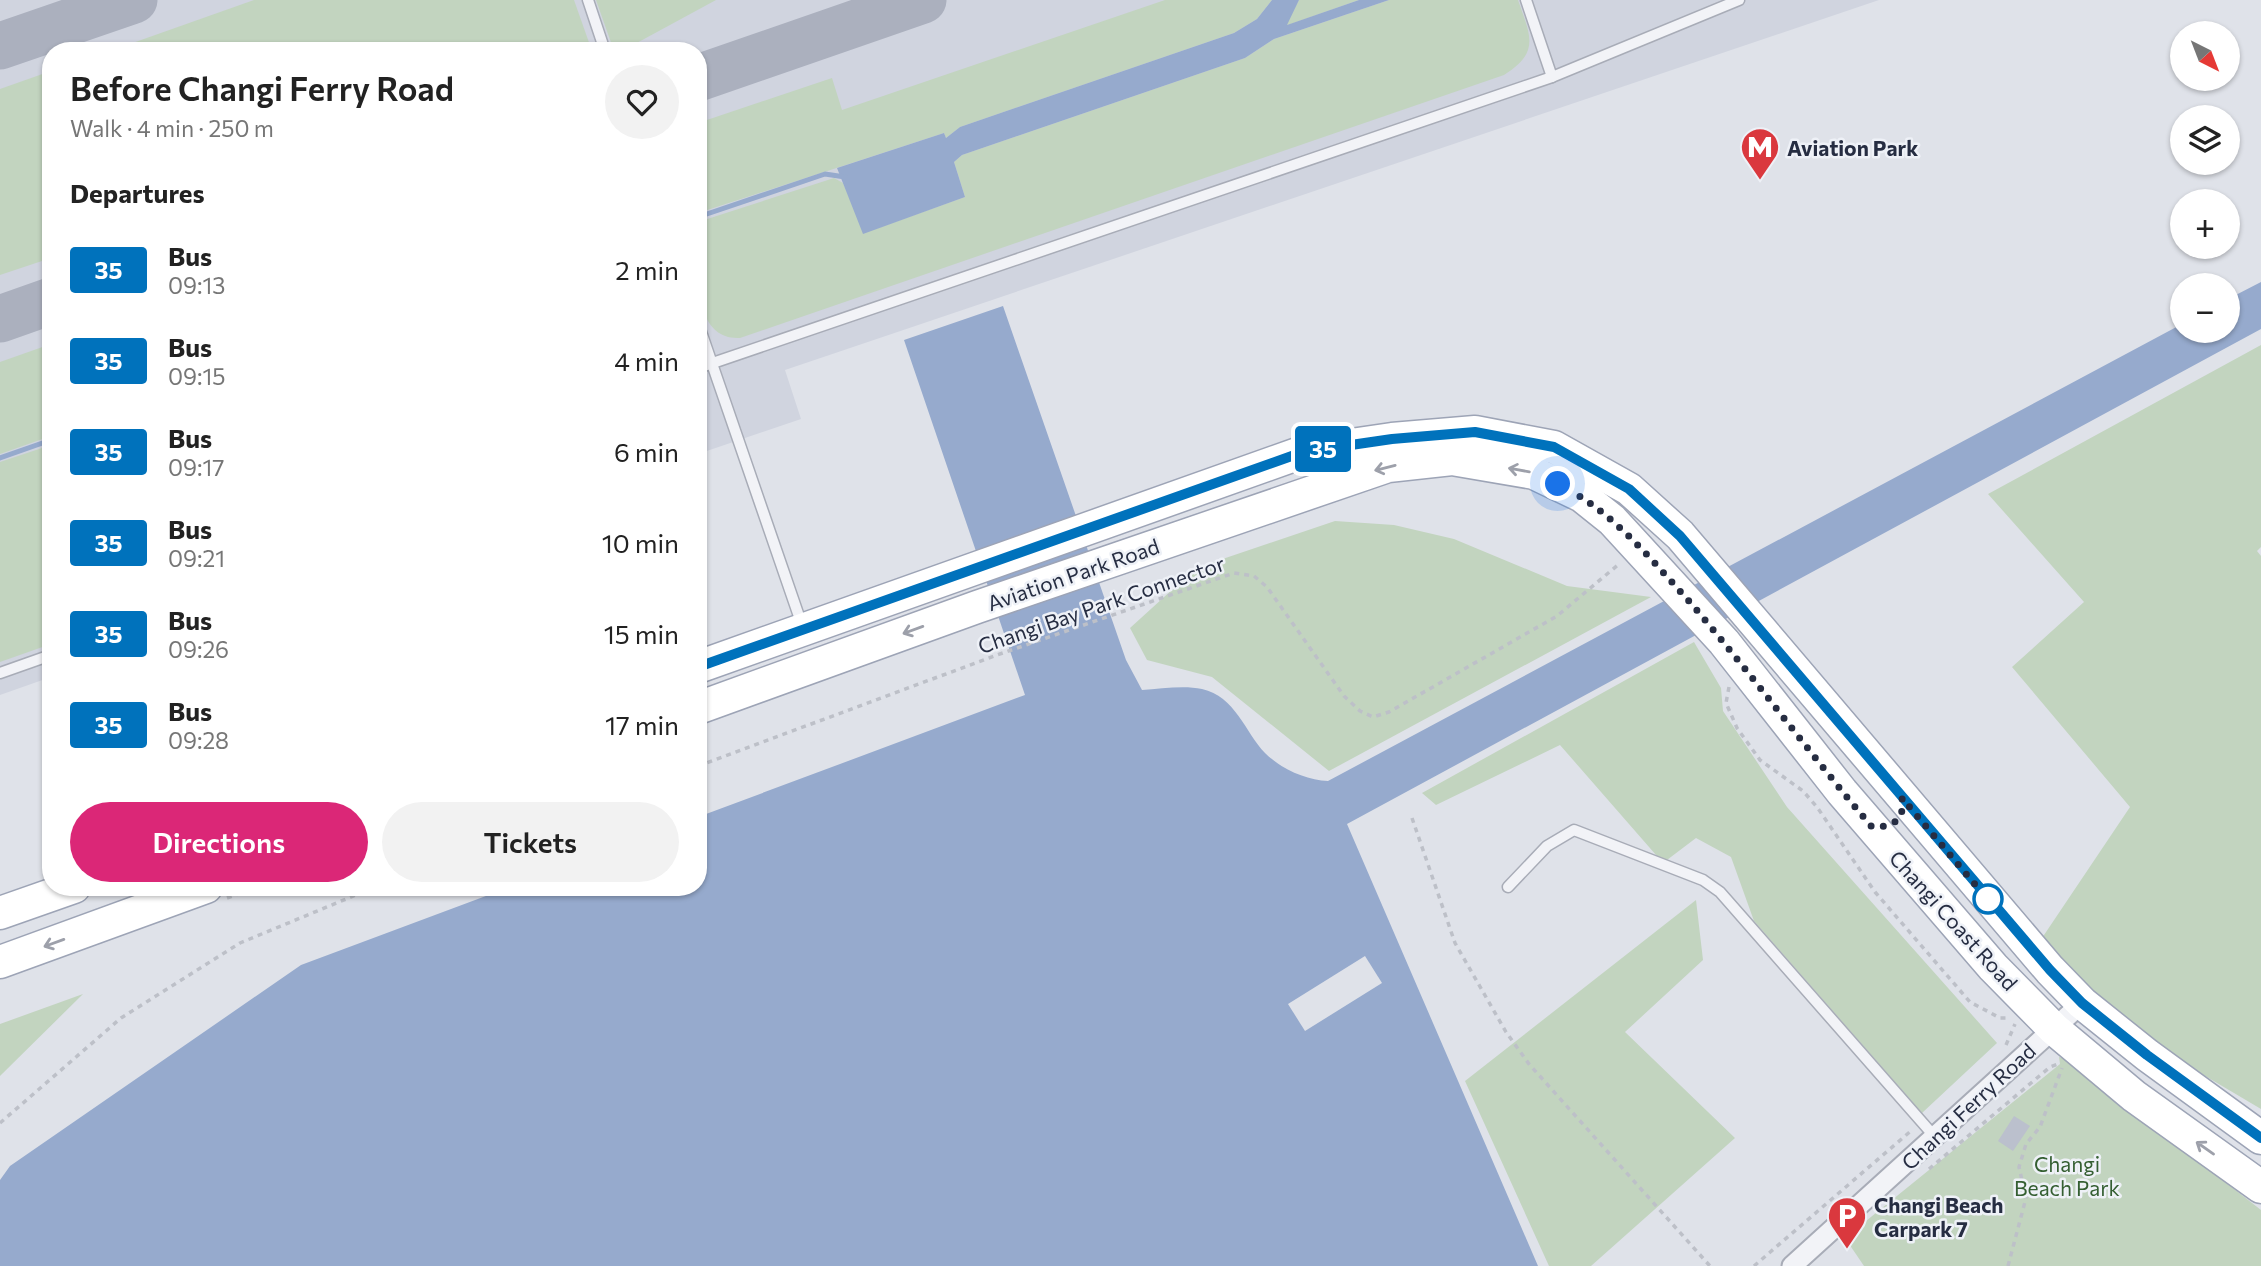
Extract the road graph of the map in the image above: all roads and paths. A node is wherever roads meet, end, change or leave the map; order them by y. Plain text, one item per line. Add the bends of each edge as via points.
1 (588, 0) edge
2 (1526, 0) edge
3 (1739, 0) edge
4 (602, 42) edge
5 (1552, 77) junction
6 (707, 347) edge
7 (713, 363) junction
8 (707, 365) edge
9 (1475, 432) joint
10 (1452, 459) joint
11 (1626, 559) dead end
12 (803, 629) junction
13 (42, 658) edge
14 (707, 664) edge
15 (0, 673) edge
16 (1730, 683) dead end
17 (707, 706) edge
18 (707, 763) edge
19 (1902, 798) junction
20 (1412, 818) dead end
21 (1872, 827) junction
22 (1508, 887) dead end
23 (48, 896) edge
24 (181, 896) edge
25 (353, 896) edge
26 (0, 913) edge
27 (0, 962) edge
28 (2082, 1003) junction
29 (2054, 1029) junction
30 (2002, 1050) dead end
31 (2064, 1062) dead end
32 (2050, 1067) dead end
33 (1922, 1121) junction
34 (0, 1123) edge
35 (1936, 1137) junction
36 (2261, 1138) edge
37 (1925, 1172) dead end
38 (2261, 1186) edge
39 (1710, 1266) edge
40 (1754, 1266) edge
41 (1792, 1266) edge
42 (2008, 1266) edge

1 - 4 lane
2 - 5 lane
3 - 5 lane
5 - 7 lane
6 - 7 lane
7 - 8 lane
7 - 12 lane
9 - 12 main road, Aviation Park Road via 1303,452
9 - 19 main road, Changi Coast Road via 1554,447 1619,483 1670,526
10 -> 17 main road, Aviation Park Road via 1388,466
21 -> 10 main road, Changi Coast Road via 1724,642 1612,520 1582,496 1534,473
11 - 18 path, Changi Bay Park Connector via 1557,616 1513,644 1373,717 1344,696 1282,606 1254,576 1234,573
12 - 14 main road, Aviation Park Road
13 - 15 lane
16 - 30 path via 1726,703 1760,760 1817,807 1875,892 1970,1002 2000,1018 2015,1018 2011,1040
19 - 21 main road via 1904,813 1899,820
19 - 28 main road, Changi Coast Road
20 - 39 path via 1455,943 1506,1032 1529,1064
21 - 29 main road, Changi Coast Road via 1993,967
22 - 33 lane via 1547,846 1574,830 1703,880 1720,892
23 - 26 main road
24 -> 27 main road
25 - 34 path via 240,943 121,1018
28 - 29 street, Changi Ferry Road
28 - 36 main road, Changi Coast Road
29 - 35 street, Changi Ferry Road
38 -> 29 main road, Changi Coast Road via 2178,1130
31 - 42 path via 2040,1127 2026,1144 2019,1167 2026,1198
32 - 37 path
33 - 35 lane
33 - 40 path
35 - 41 street, Changi Ferry Road

